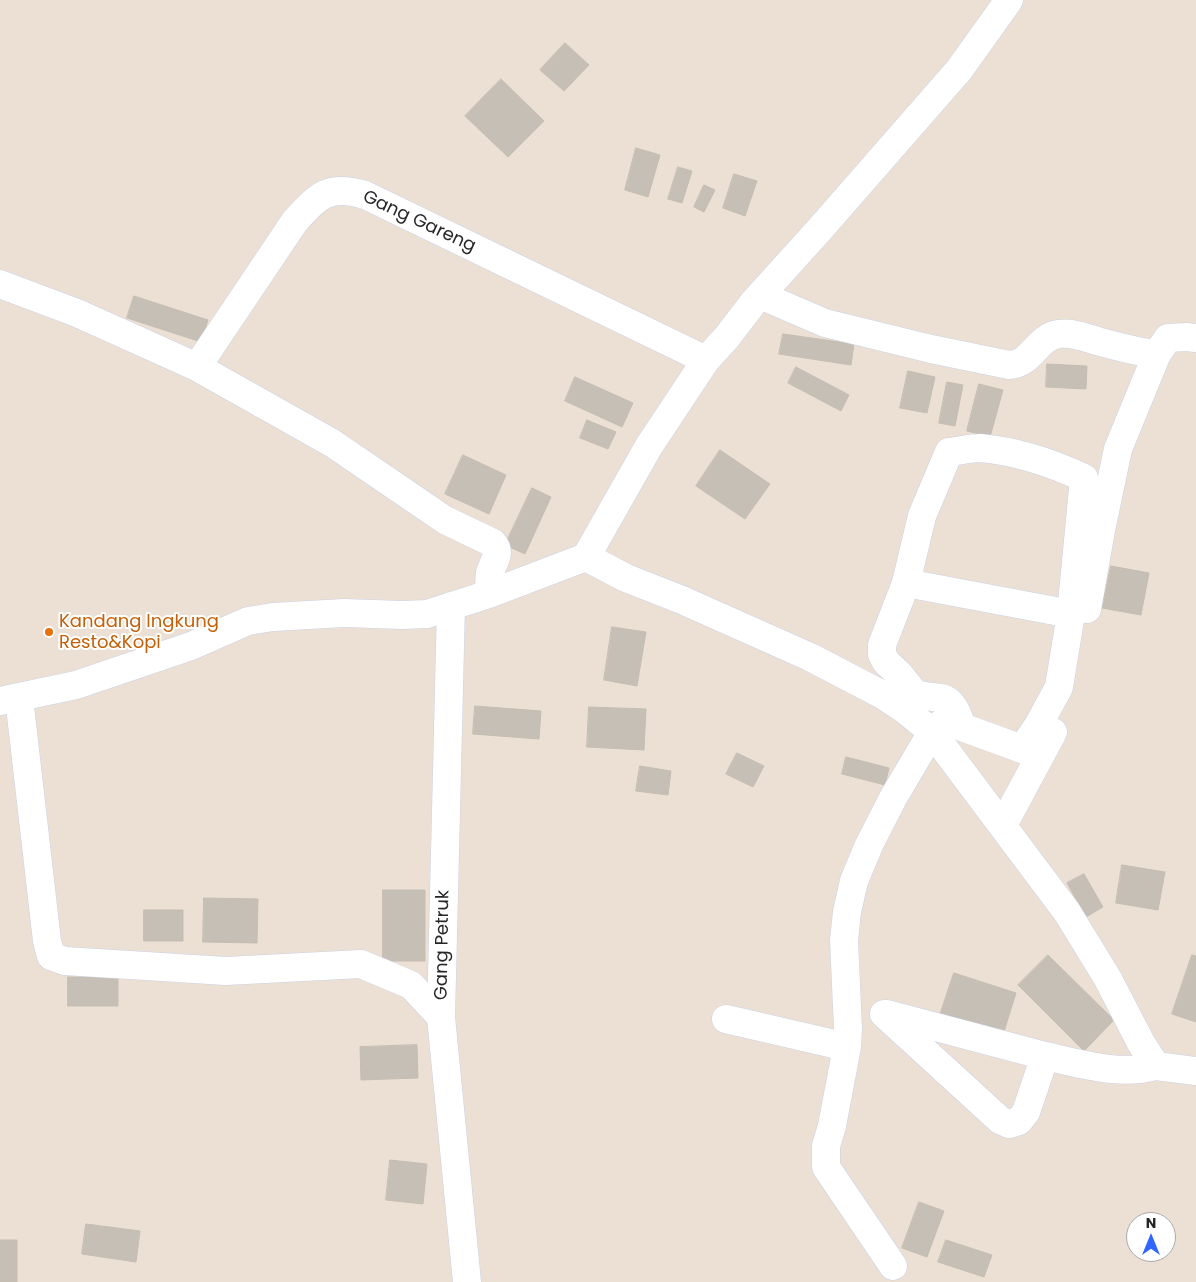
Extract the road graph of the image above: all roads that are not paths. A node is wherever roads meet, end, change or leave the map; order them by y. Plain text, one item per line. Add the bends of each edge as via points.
1 (1009, 0) edge
2 (0, 284) edge
3 (760, 295) junction
4 (1196, 338) edge
5 (1157, 354) junction
6 (706, 360) junction
7 (197, 367) junction
8 (586, 557) junction
9 (906, 583) junction
10 (489, 594) junction
11 (451, 606) junction
12 (1071, 614) junction
13 (10, 699) edge
14 (910, 702) junction
15 (960, 720) junction
16 (932, 732) junction
17 (1003, 825) junction
18 (847, 1002) junction
19 (884, 1014) junction
20 (441, 1017) junction
21 (726, 1018) dead end
22 (847, 1047) junction
23 (1045, 1056) junction
24 (1156, 1066) junction
25 (1196, 1071) edge
26 (893, 1266) dead end
27 (467, 1282) edge

1 - 3 street via 958,70
2 - 7 street via 76,313
3 - 5 street via 825,323 1009,365 1024,361 1047,338 1059,334 1073,334
3 - 6 street
4 - 5 street via 1168,338
5 - 17 street via 1118,450 1076,673 1060,720
6 - 7 street, Gang Gareng via 365,195 332,190 310,204 295,221
6 - 8 street via 649,446
7 - 10 street via 332,443 446,520 493,543 498,554 490,573
8 - 10 street
8 - 14 street via 626,578 810,657 881,694
9 - 12 street
9 - 12 street via 922,516 949,452 979,448 1014,454 1057,466 1084,478
9 - 14 street via 882,645 882,654 899,674
10 - 11 street
11 - 13 street via 427,614 344,613 248,621 191,646 94,679
11 - 20 street, Gang Petruk
12 - 15 street via 1059,687 1022,749 962,727
13 - 20 street via 51,956 65,961 226,971 361,964 411,985
14 - 15 street via 941,697 954,707
14 - 16 street
15 - 16 street via 942,722
16 - 17 street
16 - 18 street via 868,845 854,881 844,940
17 - 24 street via 1067,912
18 - 19 street
18 - 22 street
19 - 23 street
19 - 23 street via 1000,1120 1009,1124 1019,1121 1026,1112
20 - 27 street, Gang Petruk
21 - 22 street
22 - 26 street via 826,1146 826,1167
23 - 24 street via 1117,1070
24 - 25 street

